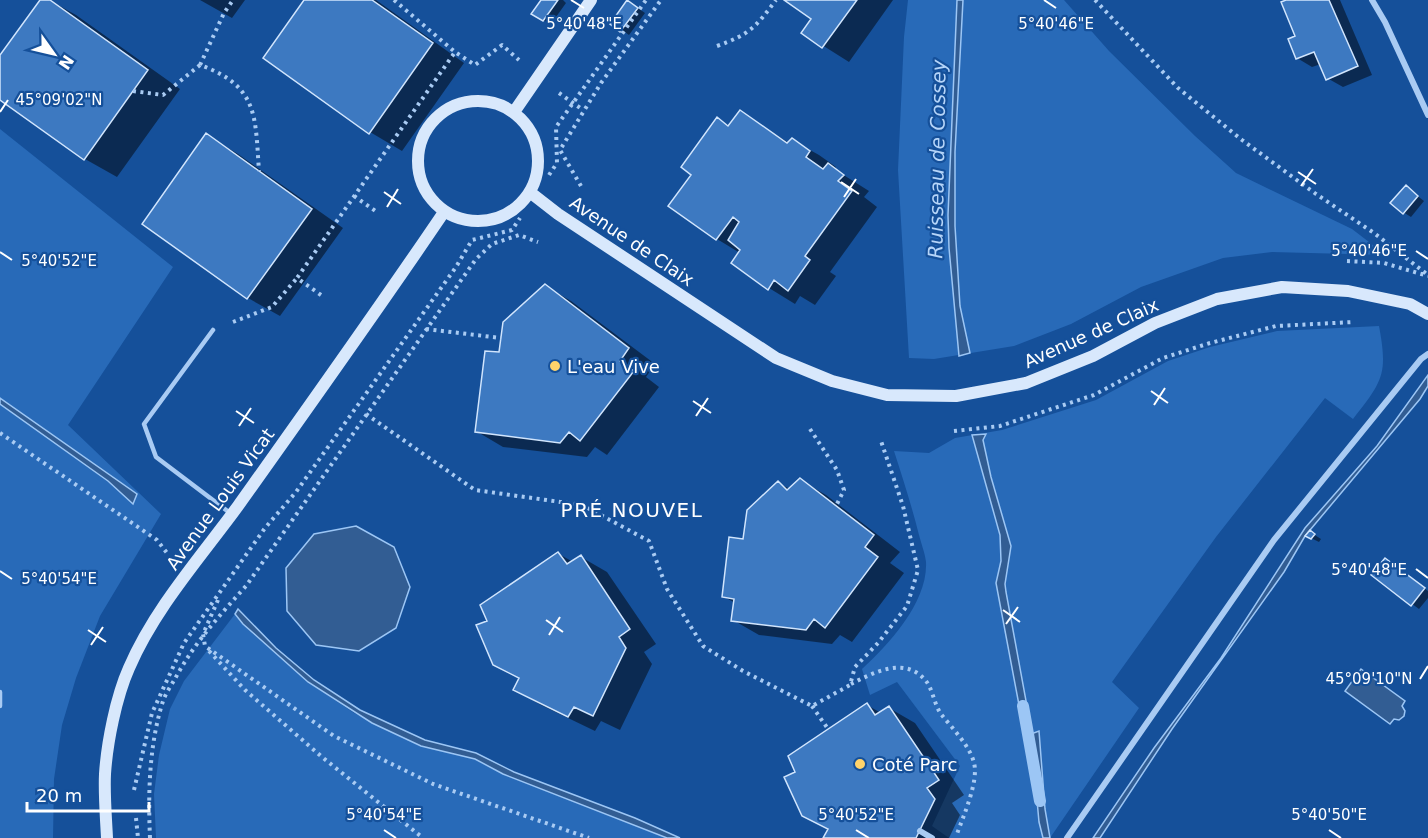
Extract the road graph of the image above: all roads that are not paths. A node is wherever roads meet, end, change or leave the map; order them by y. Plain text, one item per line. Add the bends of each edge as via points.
1 (591, 0) edge
2 (1371, 0) edge
3 (1427, 110) edge
4 (514, 112) junction
5 (533, 194) junction
6 (444, 212) junction
7 (1428, 314) edge
8 (213, 330) road end
9 (1428, 354) edge
10 (232, 514) junction
11 (0, 693) edge
12 (0, 706) edge
13 (920, 831) dead end
14 (107, 838) edge
15 (932, 838) edge
16 (1067, 838) edge

1 - 4 main road
2 - 3 street
4 - 5 main road via 530,128 538,149
4 - 6 main road via 492,102 468,101 446,110 428,126 418,149 418,173 427,195
5 - 6 main road via 501,218 482,222 462,220
5 - 7 main road, Avenue de Claix via 776,358 832,381 887,395 956,396 1026,383 1217,299 1282,287 1348,291 1410,304
6 - 10 main road, Avenue Louis Vicat
8 - 10 lane via 144,424 156,457
9 - 16 street via 1274,540
10 - 14 main road, Avenue Louis Vicat via 150,629 129,669 115,711 105,774
11 - 12 lane
13 - 15 street

